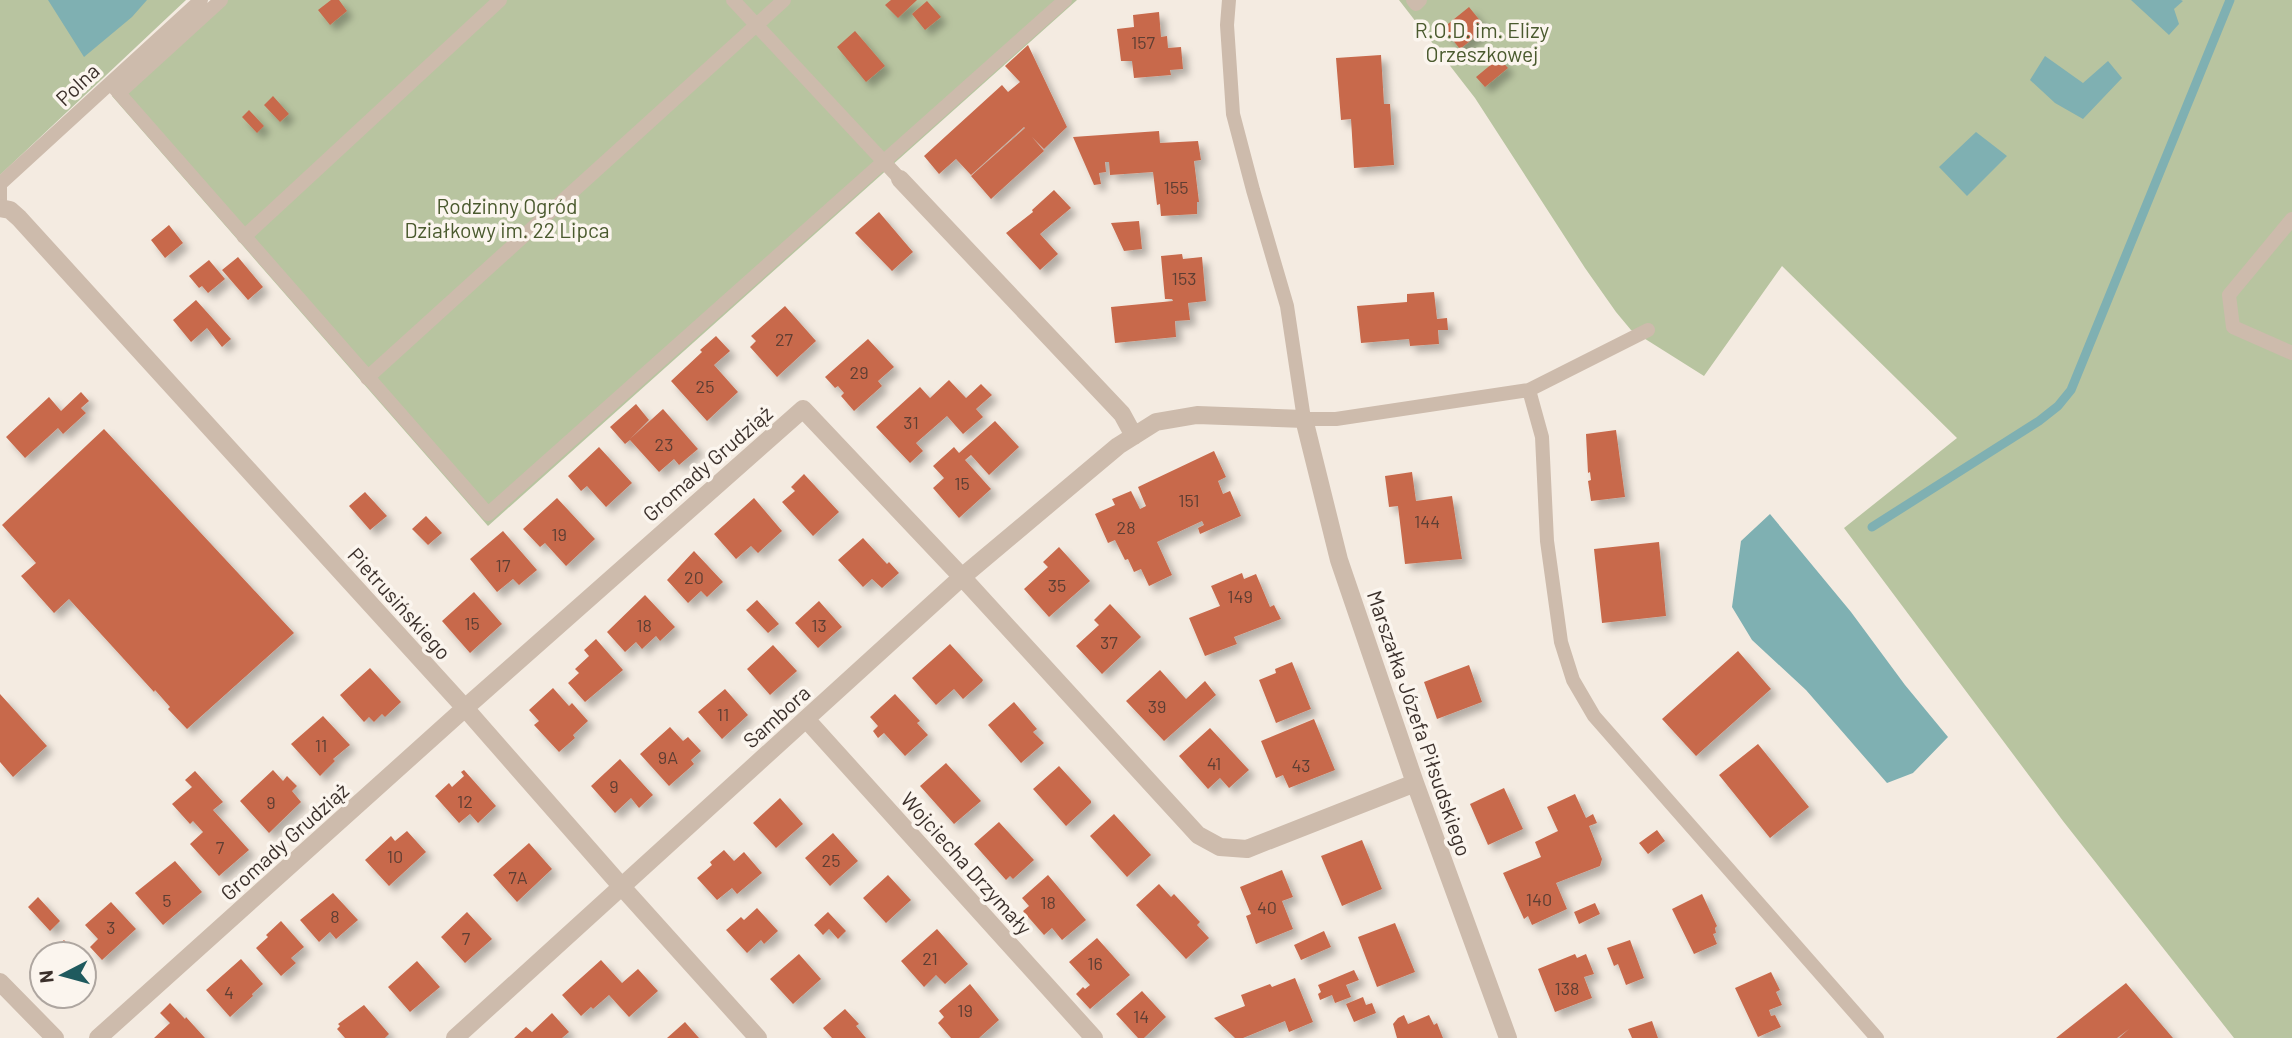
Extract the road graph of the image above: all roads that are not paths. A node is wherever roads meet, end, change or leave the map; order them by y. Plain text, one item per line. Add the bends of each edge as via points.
1 (201, 0) edge
2 (221, 0) edge
3 (500, 0) edge
4 (733, 0) edge
5 (784, 0) edge
6 (1065, 0) edge
7 (1229, 0) edge
8 (1413, 0) edge
9 (1420, 0) edge
10 (757, 25) junction
11 (115, 88) junction
12 (885, 161) junction
13 (900, 178) joint
14 (0, 208) edge
15 (2292, 219) edge
16 (244, 237) junction
17 (1648, 330) dead end
18 (2292, 353) edge
19 (367, 378) junction
20 (1530, 390) junction
21 (1304, 419) junction
22 (1134, 436) junction
23 (962, 577) junction
24 (465, 708) junction
25 (806, 719) junction
26 (1415, 783) junction
27 (622, 887) junction
28 (0, 982) edge
29 (55, 1038) edge
30 (98, 1038) edge
31 (455, 1038) edge
32 (758, 1038) edge
33 (1094, 1038) edge
34 (1508, 1038) edge
35 (1877, 1038) edge

1 - 11 lane, Polna
2 - 11 lane
3 - 16 lane
4 - 10 lane
5 - 10 lane
6 - 12 lane
7 - 21 lane via 1233,114 1287,306
8 - 9 lane via 1416,4
10 - 12 lane
10 - 19 lane
11 - 14 lane, Polna via 1,184
11 - 16 lane
12 - 13 lane
12 - 19 lane via 488,514
13 - 22 street via 1122,414
14 - 24 street, Pietrusińskiego via 19,218
15 - 18 lane via 2229,295 2233,327
16 - 19 lane
17 - 20 lane
20 - 21 lane via 1336,419
20 - 35 lane via 1542,437 1547,541 1561,642 1573,680 1594,716
21 - 22 street, Sambora via 1197,415 1156,422
21 - 26 street, Marszałka Józefa Piłsudskiego via 1339,560
22 - 23 street, Sambora
23 - 24 street, Gromady Grudziąż via 803,409
23 - 25 street, Sambora
23 - 26 street, Gromady Grudziąż via 1198,835 1220,847 1247,849
24 - 27 street, Pietrusińskiego
24 - 30 street, Gromady Grudziąż
25 - 27 street, Sambora
25 - 33 street, Wojciecha Drzymały
26 - 34 street, Marszałka Józefa Piłsudskiego
27 - 31 street, Sambora
27 - 32 street, Pietrusińskiego
28 - 29 street

